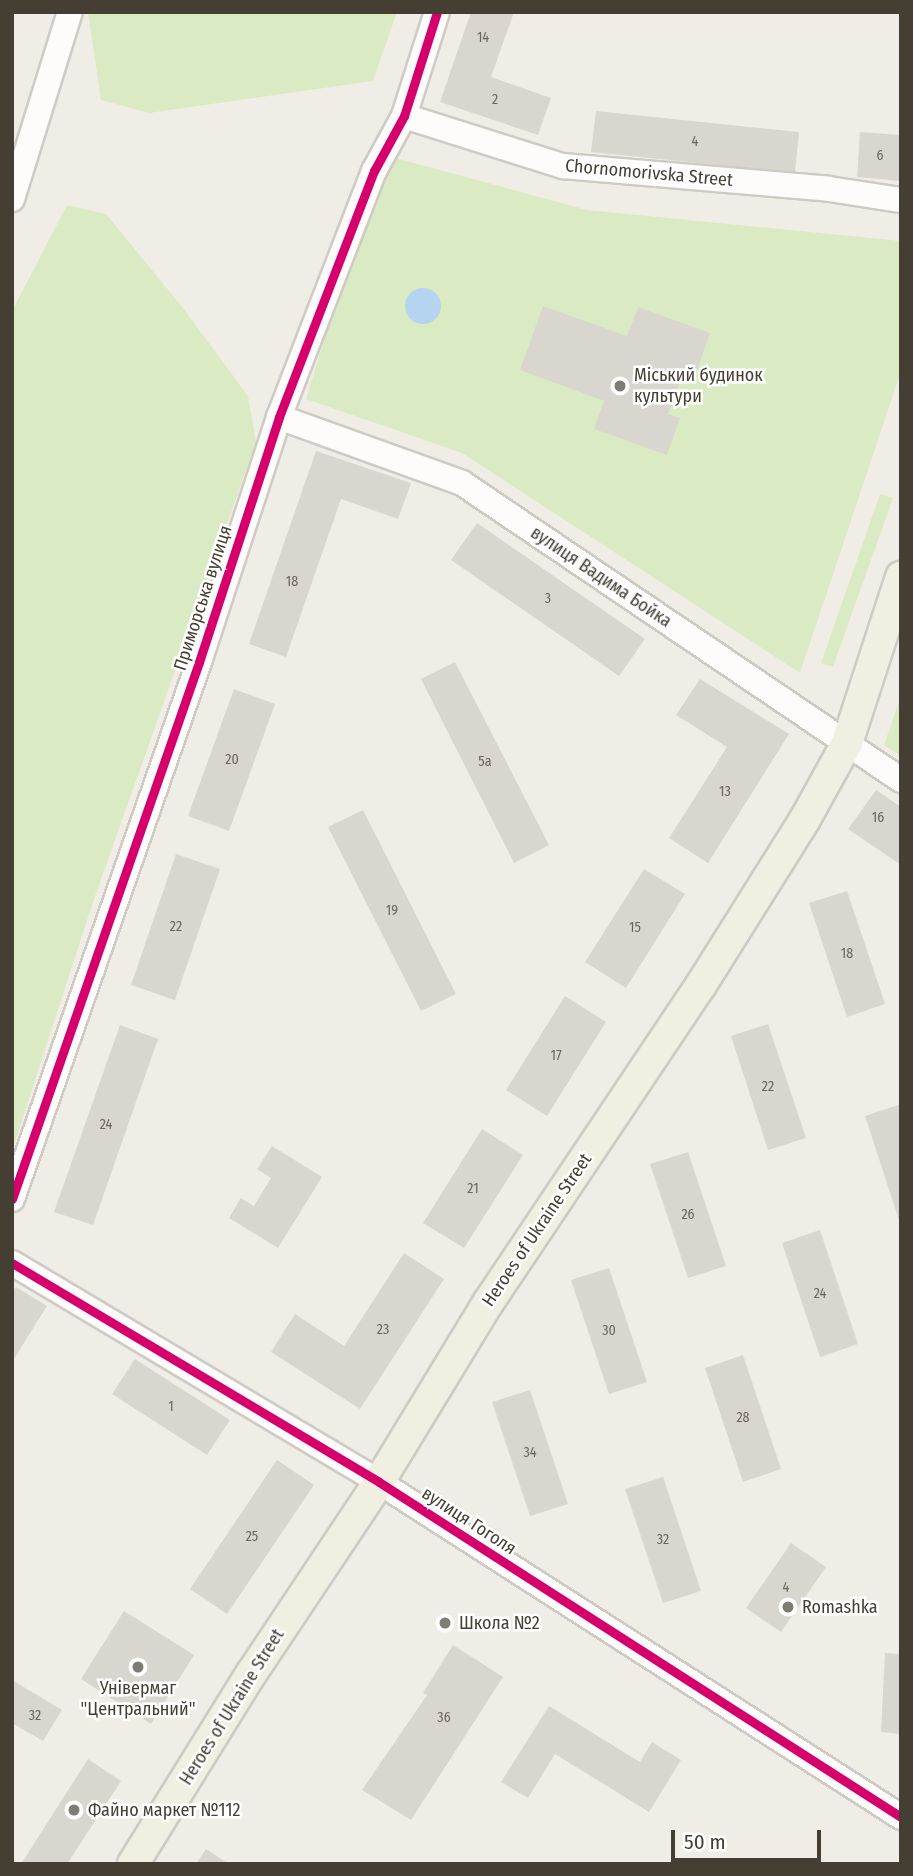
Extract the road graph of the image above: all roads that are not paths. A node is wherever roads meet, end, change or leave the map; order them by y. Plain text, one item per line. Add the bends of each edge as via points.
1 (71, 12) edge
2 (437, 12) edge
3 (404, 116) junction
4 (12, 200) edge
5 (901, 200) edge
6 (279, 418) junction
7 (901, 576) edge
8 (847, 743) junction
9 (901, 780) edge
10 (12, 1199) edge
11 (12, 1263) edge
12 (379, 1482) junction
13 (901, 1817) edge
14 (133, 1864) edge

1 - 4 street
2 - 3 street, Приморська вулиця
3 - 5 street, Chornomorivska Street via 563,166 830,189
3 - 6 street, Приморська вулиця via 374,170
6 - 8 street, вулиця Вадима Бойка via 462,483
6 - 10 street, Приморська вулиця
7 - 8 main road, Heroes of Ukraine Street
8 - 9 street, вулиця Вадима Бойка
8 - 12 main road, Heroes of Ukraine Street via 701,985 488,1303
11 - 12 street, вулиця Гоголя
12 - 13 street, вулиця Гоголя
12 - 14 main road, Heroes of Ukraine Street via 251,1674

